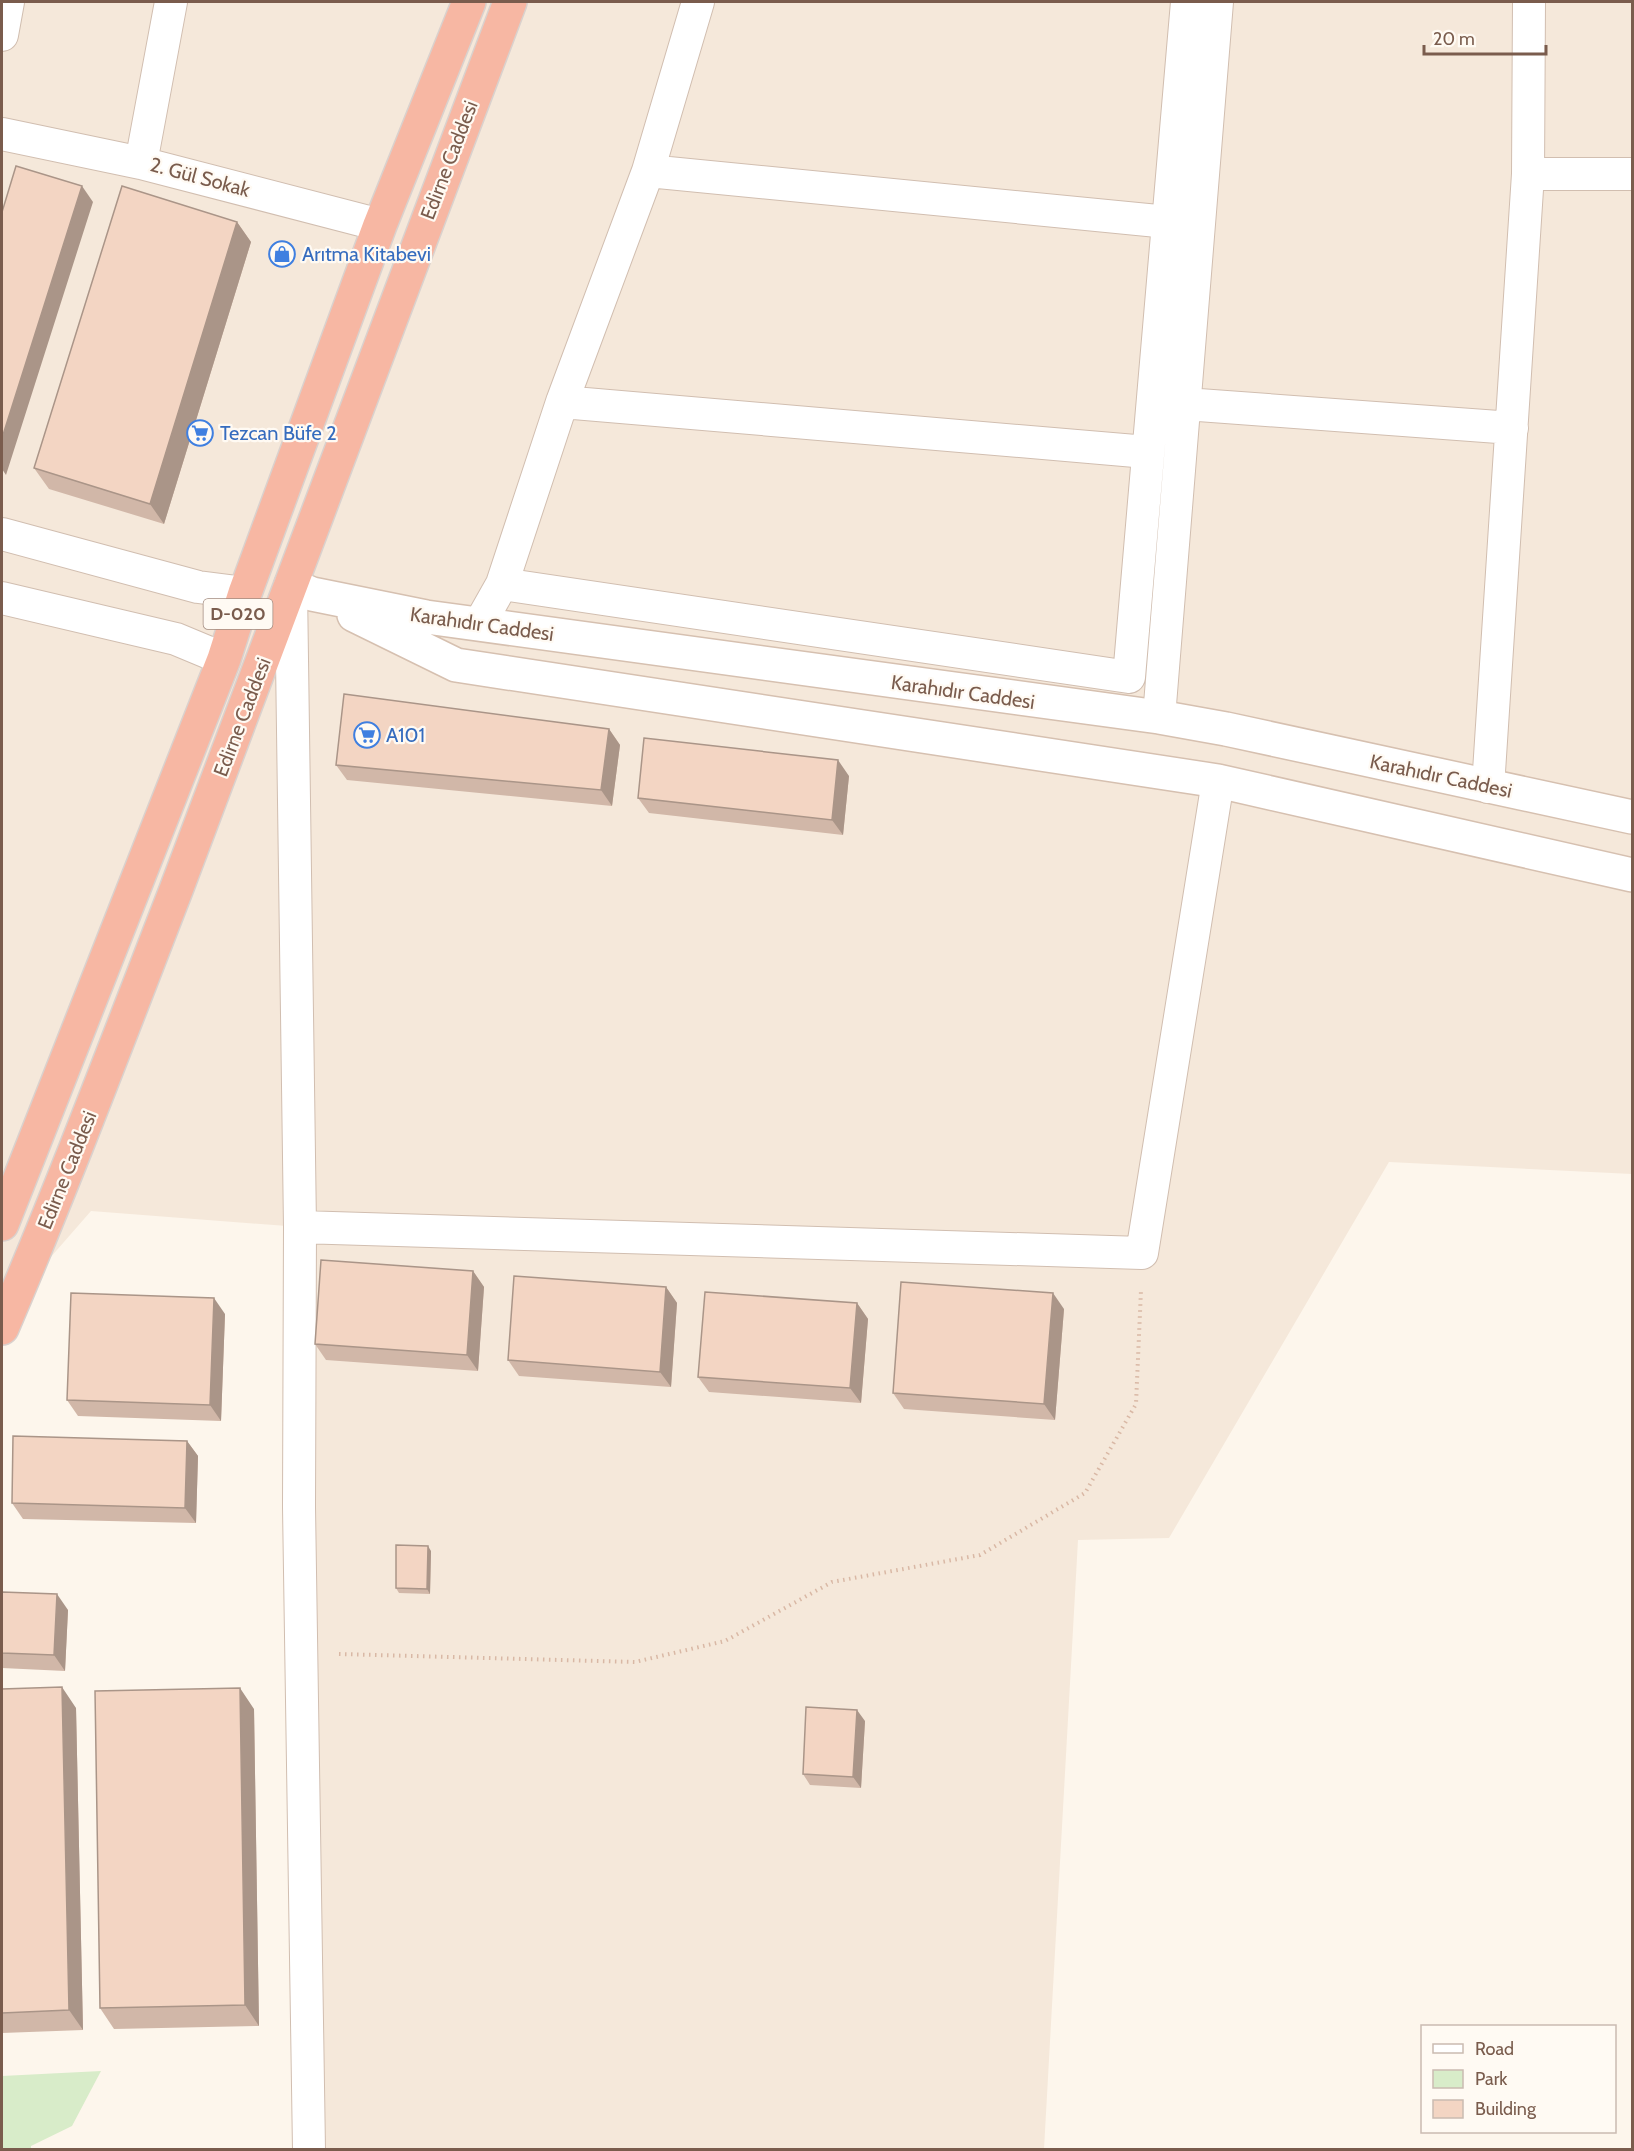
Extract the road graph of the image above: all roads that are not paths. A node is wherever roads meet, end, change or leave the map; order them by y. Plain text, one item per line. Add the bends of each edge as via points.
1 (8, 2) edge
2 (171, 2) edge
3 (469, 2) edge
4 (510, 2) edge
5 (698, 2) edge
6 (1187, 2) edge
7 (1217, 2) edge
8 (1529, 2) edge
9 (2, 35) edge
10 (2, 134) edge
11 (141, 163) junction
12 (648, 171) junction
13 (1528, 174) junction
14 (1632, 174) edge
15 (1168, 222) junction
16 (380, 225) junction
17 (562, 402) junction
18 (1185, 404) junction
19 (1512, 428) junction
20 (1147, 452) junction
21 (2, 534) edge
22 (502, 584) junction
23 (302, 589) junction
24 (244, 593) junction
25 (2, 598) edge
26 (480, 623) junction
27 (224, 659) junction
28 (1159, 717) junction
29 (1218, 781) junction
30 (1488, 787) junction
31 (1632, 817) edge
32 (1632, 875) edge
33 (2, 1224) edge
34 (300, 1227) junction
35 (2, 1328) edge
36 (309, 2150) edge

1 - 9 street
2 - 11 street, 2. Gül Sokak
3 - 16 highway, Edirne Caddesi / D-020
4 - 23 highway, Edirne Caddesi
5 - 12 street
6 - 15 street
7 - 18 street
8 - 13 street
10 - 11 street
11 - 16 street, 2. Gül Sokak
12 - 15 street
12 - 17 street
13 - 14 street
13 - 19 street
15 - 20 street
16 - 24 highway, Edirne Caddesi / D-020
17 - 20 street
17 - 22 street
18 - 19 street
18 - 28 street
19 - 30 street
20 - 22 street via 1129,677
21 - 24 street via 198,586
22 - 26 street
23 - 26 street, Karahıdır Caddesi via 426,618
23 - 29 street via 456,666
23 - 34 street
23 - 35 highway, Edirne Caddesi
24 - 27 highway, Edirne Caddesi / D-020
25 - 27 street via 176,639
26 - 28 street, Karahıdır Caddesi
27 - 33 highway, Edirne Caddesi / D-020
28 - 30 street, Karahıdır Caddesi
29 - 32 street
29 - 34 street via 1142,1253
30 - 31 street, Karahıdır Caddesi
34 - 36 street via 299,1507

